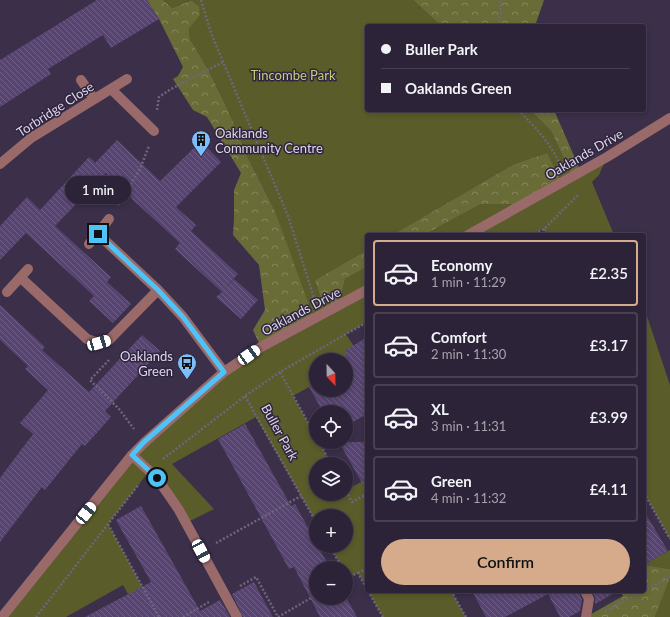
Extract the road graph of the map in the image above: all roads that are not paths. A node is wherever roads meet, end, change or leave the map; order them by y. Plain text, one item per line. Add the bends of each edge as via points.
1 (127, 79) dead end
2 (81, 80) dead end
3 (111, 89) junction
4 (94, 99) junction
5 (670, 118) edge
6 (154, 131) road end
7 (0, 164) edge
8 (109, 220) road end
9 (471, 233) edge
10 (98, 234) junction
11 (89, 244) dead end
12 (28, 269) dead end
13 (21, 278) junction
14 (158, 290) junction
15 (365, 291) edge
16 (7, 292) dead end
17 (224, 372) junction
18 (132, 455) junction
19 (586, 593) edge
20 (586, 616) edge
21 (2, 617) edge
22 (237, 617) edge

1 - 3 street, Torbridge Close
2 - 4 street
3 - 4 street, Torbridge Close
3 - 6 street
4 - 7 street, Torbridge Close via 31,138
5 - 9 street, Oaklands Drive via 607,157
8 - 10 street
10 - 11 street
10 - 14 street
12 - 13 street
13 - 14 street via 87,339 99,343 109,340
13 - 16 street
14 - 17 street via 183,317
15 - 17 street, Oaklands Drive via 261,346
17 - 18 street, Oaklands Drive
18 - 21 street, Oaklands Drive
18 - 22 street via 157,478 179,510
19 - 20 street via 589,599

